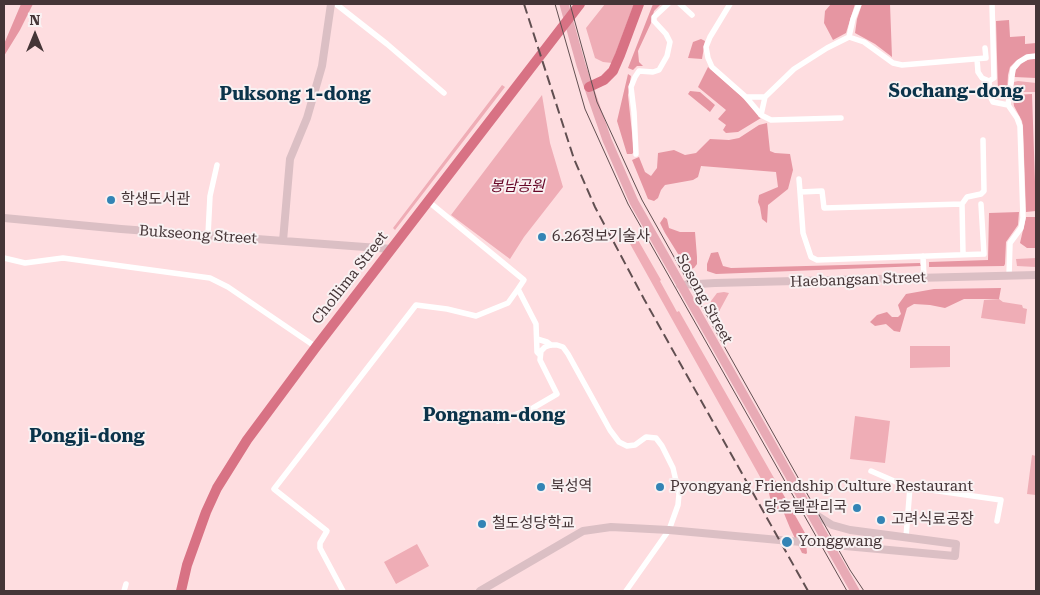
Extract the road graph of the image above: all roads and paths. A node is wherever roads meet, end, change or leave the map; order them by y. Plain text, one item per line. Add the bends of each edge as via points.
1 (330, 4) edge
2 (336, 4) edge
3 (564, 4) edge
4 (580, 4) edge
5 (639, 4) edge
6 (668, 4) edge
7 (680, 4) edge
8 (730, 4) edge
9 (859, 4) edge
10 (992, 4) edge
11 (692, 15) dead end
12 (849, 37) junction
13 (985, 48) dead end
14 (1036, 56) edge
15 (977, 59) junction
16 (989, 82) junction
17 (589, 87) junction
18 (444, 93) dead end
19 (746, 97) junction
20 (765, 97) junction
21 (1008, 105) junction
22 (761, 114) junction
23 (842, 118) dead end
24 (983, 140) dead end
25 (636, 154) dead end
26 (217, 165) dead end
27 (799, 179) dead end
28 (800, 192) junction
29 (429, 202) junction
30 (962, 204) junction
31 (981, 204) dead end
32 (4, 218) edge
33 (208, 235) junction
34 (283, 241) junction
35 (392, 249) junction
36 (963, 254) junction
37 (923, 256) junction
38 (4, 258) edge
39 (1036, 275) edge
40 (1009, 276) junction
41 (924, 278) junction
42 (680, 285) junction
43 (518, 289) junction
44 (537, 339) junction
45 (551, 345) junction
46 (316, 347) junction
47 (541, 357) junction
48 (498, 421) dead end
49 (871, 470) dead end
50 (910, 487) junction
51 (803, 501) junction
52 (997, 521) dead end
53 (669, 530) junction
54 (906, 537) junction
55 (126, 584) dead end
56 (124, 591) edge
57 (181, 591) edge
58 (343, 591) edge
59 (480, 591) edge
60 (626, 591) edge
61 (855, 591) edge

1 - 34 street via 322,66 307,118 290,159
2 - 18 street
3 - 17 main road, Sosong Street
4 - 29 highway, Chollima Street
5 - 17 highway via 613,71
6 - 25 street via 654,16 654,21 670,42 667,56 659,70 640,71 631,87
7 - 11 street
8 - 19 street via 706,47 712,67
9 - 12 street
10 - 16 street via 994,78
12 - 15 street via 864,42 893,63 902,65
12 - 20 street via 794,69
13 - 15 street via 986,58
14 - 21 street via 1026,57 1014,69
15 - 16 street via 978,72
16 - 21 street via 993,102
17 - 42 main road, Sosong Street via 607,140 634,202
19 - 20 street
19 - 22 street
20 - 22 street
21 - 40 street via 1020,126 1023,218 1021,228 1010,243
22 - 23 street via 775,121
24 - 30 street via 984,192 967,197
26 - 33 street via 210,196
27 - 28 street
28 - 30 street via 822,191 824,208
28 - 37 street via 802,227 813,259
29 - 35 highway, Chollima Street
29 - 43 street via 524,280
30 - 36 street
31 - 36 street via 984,254
32 - 33 street, Bukseong Street
33 - 34 street, Bukseong Street
34 - 35 street, Bukseong Street
35 - 46 highway, Chollima Street
36 - 37 street
37 - 41 street
38 - 46 street via 25,263 64,258 210,278
39 - 40 street, Haebangsan Street
40 - 41 street, Haebangsan Street
41 - 42 street, Haebangsan Street
42 - 51 main road, Sosong Street
43 - 44 street via 536,324
43 - 58 street via 508,303 476,316 416,305 274,489 327,531 320,548
44 - 45 street
44 - 47 street
45 - 47 street via 541,351
45 - 53 street via 563,348 568,354 619,442 635,445 646,437 652,437 662,446 673,468 679,494
46 - 57 highway, Chollima Street via 246,440 217,488 196,538
47 - 48 street via 556,394 533,408
49 - 50 street
50 - 52 street via 1001,500
50 - 54 street
51 - 54 street via 811,512 832,524 850,530
51 - 61 main road, Sosong Street
53 - 54 street via 955,556 956,544
53 - 59 street via 611,527 583,531
53 - 60 street
55 - 56 street

